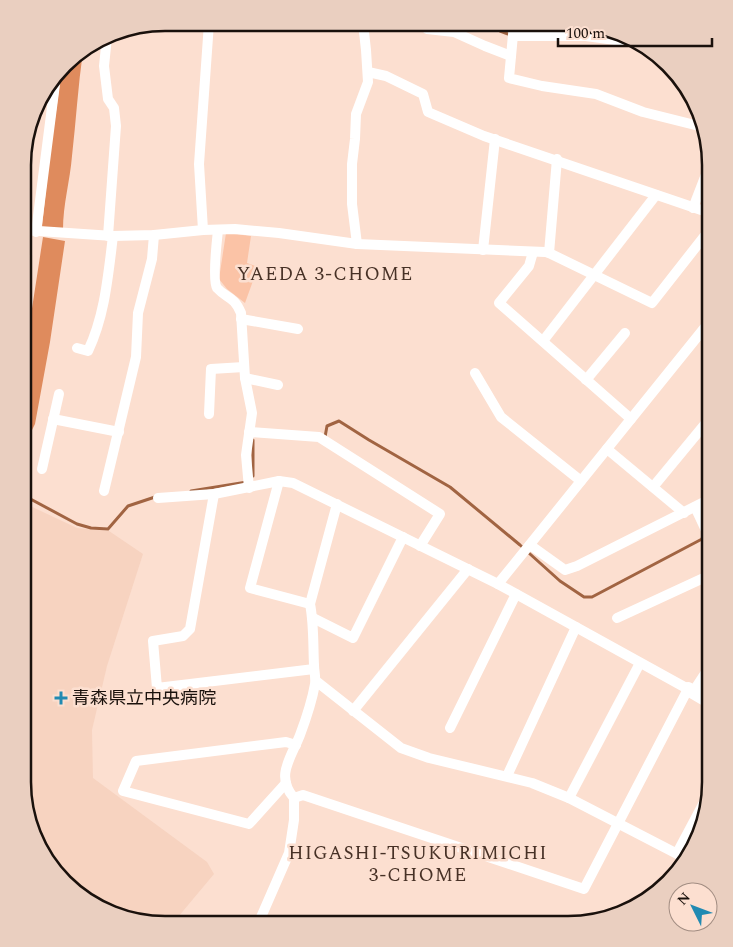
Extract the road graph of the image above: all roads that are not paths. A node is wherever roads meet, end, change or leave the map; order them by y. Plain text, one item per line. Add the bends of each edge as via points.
1 (208, 31) edge
2 (364, 31) edge
3 (445, 31) edge
4 (513, 31) edge
5 (513, 36) junction
6 (616, 40) edge
7 (106, 45) edge
8 (511, 56) junction
9 (368, 72) junction
10 (54, 91) edge
11 (695, 125) edge
12 (495, 139) junction
13 (557, 159) junction
14 (702, 185) edge
15 (656, 195) junction
16 (693, 208) junction
17 (702, 211) edge
18 (203, 230) junction
19 (218, 230) junction
20 (31, 231) edge
21 (36, 232) junction
22 (111, 236) junction
23 (154, 236) junction
24 (702, 239) edge
25 (357, 244) junction
26 (483, 250) junction
27 (533, 252) junction
28 (549, 253) junction
29 (594, 275) junction
30 (241, 318) junction
31 (298, 328) dead end
32 (702, 332) edge
33 (626, 334) dead end
34 (543, 341) junction
35 (77, 348) dead end
36 (244, 367) junction
37 (475, 373) dead end
38 (245, 378) junction
39 (586, 380) junction
40 (278, 385) dead end
41 (59, 394) dead end
42 (209, 414) dead end
43 (53, 419) junction
44 (631, 419) junction
45 (702, 428) edge
46 (119, 432) junction
47 (250, 432) junction
48 (607, 449) junction
49 (42, 469) dead end
50 (279, 481) junction
51 (581, 481) junction
52 (249, 488) junction
53 (653, 488) junction
54 (104, 490) dead end
55 (214, 494) junction
56 (158, 498) dead end
57 (337, 504) junction
58 (701, 504) edge
59 (695, 507) junction
60 (684, 512) junction
61 (701, 521) edge
62 (404, 537) junction
63 (530, 545) junction
64 (420, 546) junction
65 (468, 569) junction
66 (701, 579) edge
67 (498, 584) junction
68 (516, 594) junction
69 (310, 604) junction
70 (313, 618) junction
71 (617, 618) dead end
72 (576, 627) junction
73 (640, 663) junction
74 (314, 669) junction
75 (701, 677) edge
76 (316, 681) junction
77 (691, 690) junction
78 (701, 696) edge
79 (353, 711) junction
80 (450, 728) dead end
81 (296, 745) junction
82 (507, 776) junction
83 (286, 783) junction
84 (294, 798) junction
85 (569, 798) junction
86 (697, 815) edge
87 (618, 822) junction
88 (677, 854) joint
89 (262, 915) edge

1 - 18 street via 199,164
2 - 9 street
3 - 8 street
4 - 5 street
5 - 6 street via 586,36
5 - 8 street
7 - 22 street via 104,66 108,99 114,108 116,126
8 - 11 street via 509,78 596,94 643,112
9 - 12 street via 395,80 422,94 428,112
9 - 25 street via 368,82 356,114 352,164
10 - 21 street
12 - 13 street
12 - 26 street
13 - 15 street
13 - 28 street
14 - 16 street
15 - 16 street
15 - 29 street
16 - 17 street
18 - 19 street
18 - 23 street
19 - 25 street via 279,233
19 - 30 street via 216,287 237,303
20 - 21 street
21 - 22 street
22 - 23 street
22 - 35 street via 105,300 96,334 88,351
23 - 46 street via 152,259 138,313 136,357
24 - 29 street via 652,303
25 - 26 street
26 - 27 street
27 - 28 street
27 - 34 street via 529,266 499,303
28 - 29 street
29 - 34 street
30 - 31 street
30 - 36 street
32 - 44 street
33 - 39 street
34 - 39 street
36 - 38 street
36 - 42 street via 212,369
37 - 51 street via 500,418
38 - 40 street
38 - 47 street via 252,413
39 - 44 street
41 - 43 street
43 - 46 street
43 - 49 street
44 - 48 street
45 - 53 street
46 - 54 street
47 - 52 street via 246,455
47 - 64 street via 319,437 440,514
48 - 51 street
48 - 53 street
50 - 52 street
50 - 57 street via 293,483
50 - 69 street via 250,588
51 - 63 street
52 - 55 street
53 - 60 street
55 - 56 street
55 - 74 street via 190,629 183,636 153,641 157,688
57 - 62 street
57 - 69 street
58 - 59 street
59 - 60 street
59 - 61 street
60 - 63 street via 565,570
62 - 64 street
62 - 70 street via 353,638
63 - 67 street
64 - 65 street
65 - 67 street
65 - 79 street
66 - 71 street
67 - 68 street
68 - 72 street
68 - 80 street
69 - 70 street
70 - 74 street
72 - 73 street
72 - 82 street
73 - 77 street
73 - 85 street
74 - 76 street
75 - 77 street
76 - 79 street
76 - 81 street
77 - 78 street
77 - 87 street
79 - 82 street via 401,748 429,758
81 - 83 street via 287,761
81 - 83 street via 286,742 136,761 122,791 249,824
82 - 85 street
83 - 84 street
84 - 87 street via 304,795 584,889
84 - 89 street via 289,853
85 - 87 street
86 - 88 street
87 - 88 street

